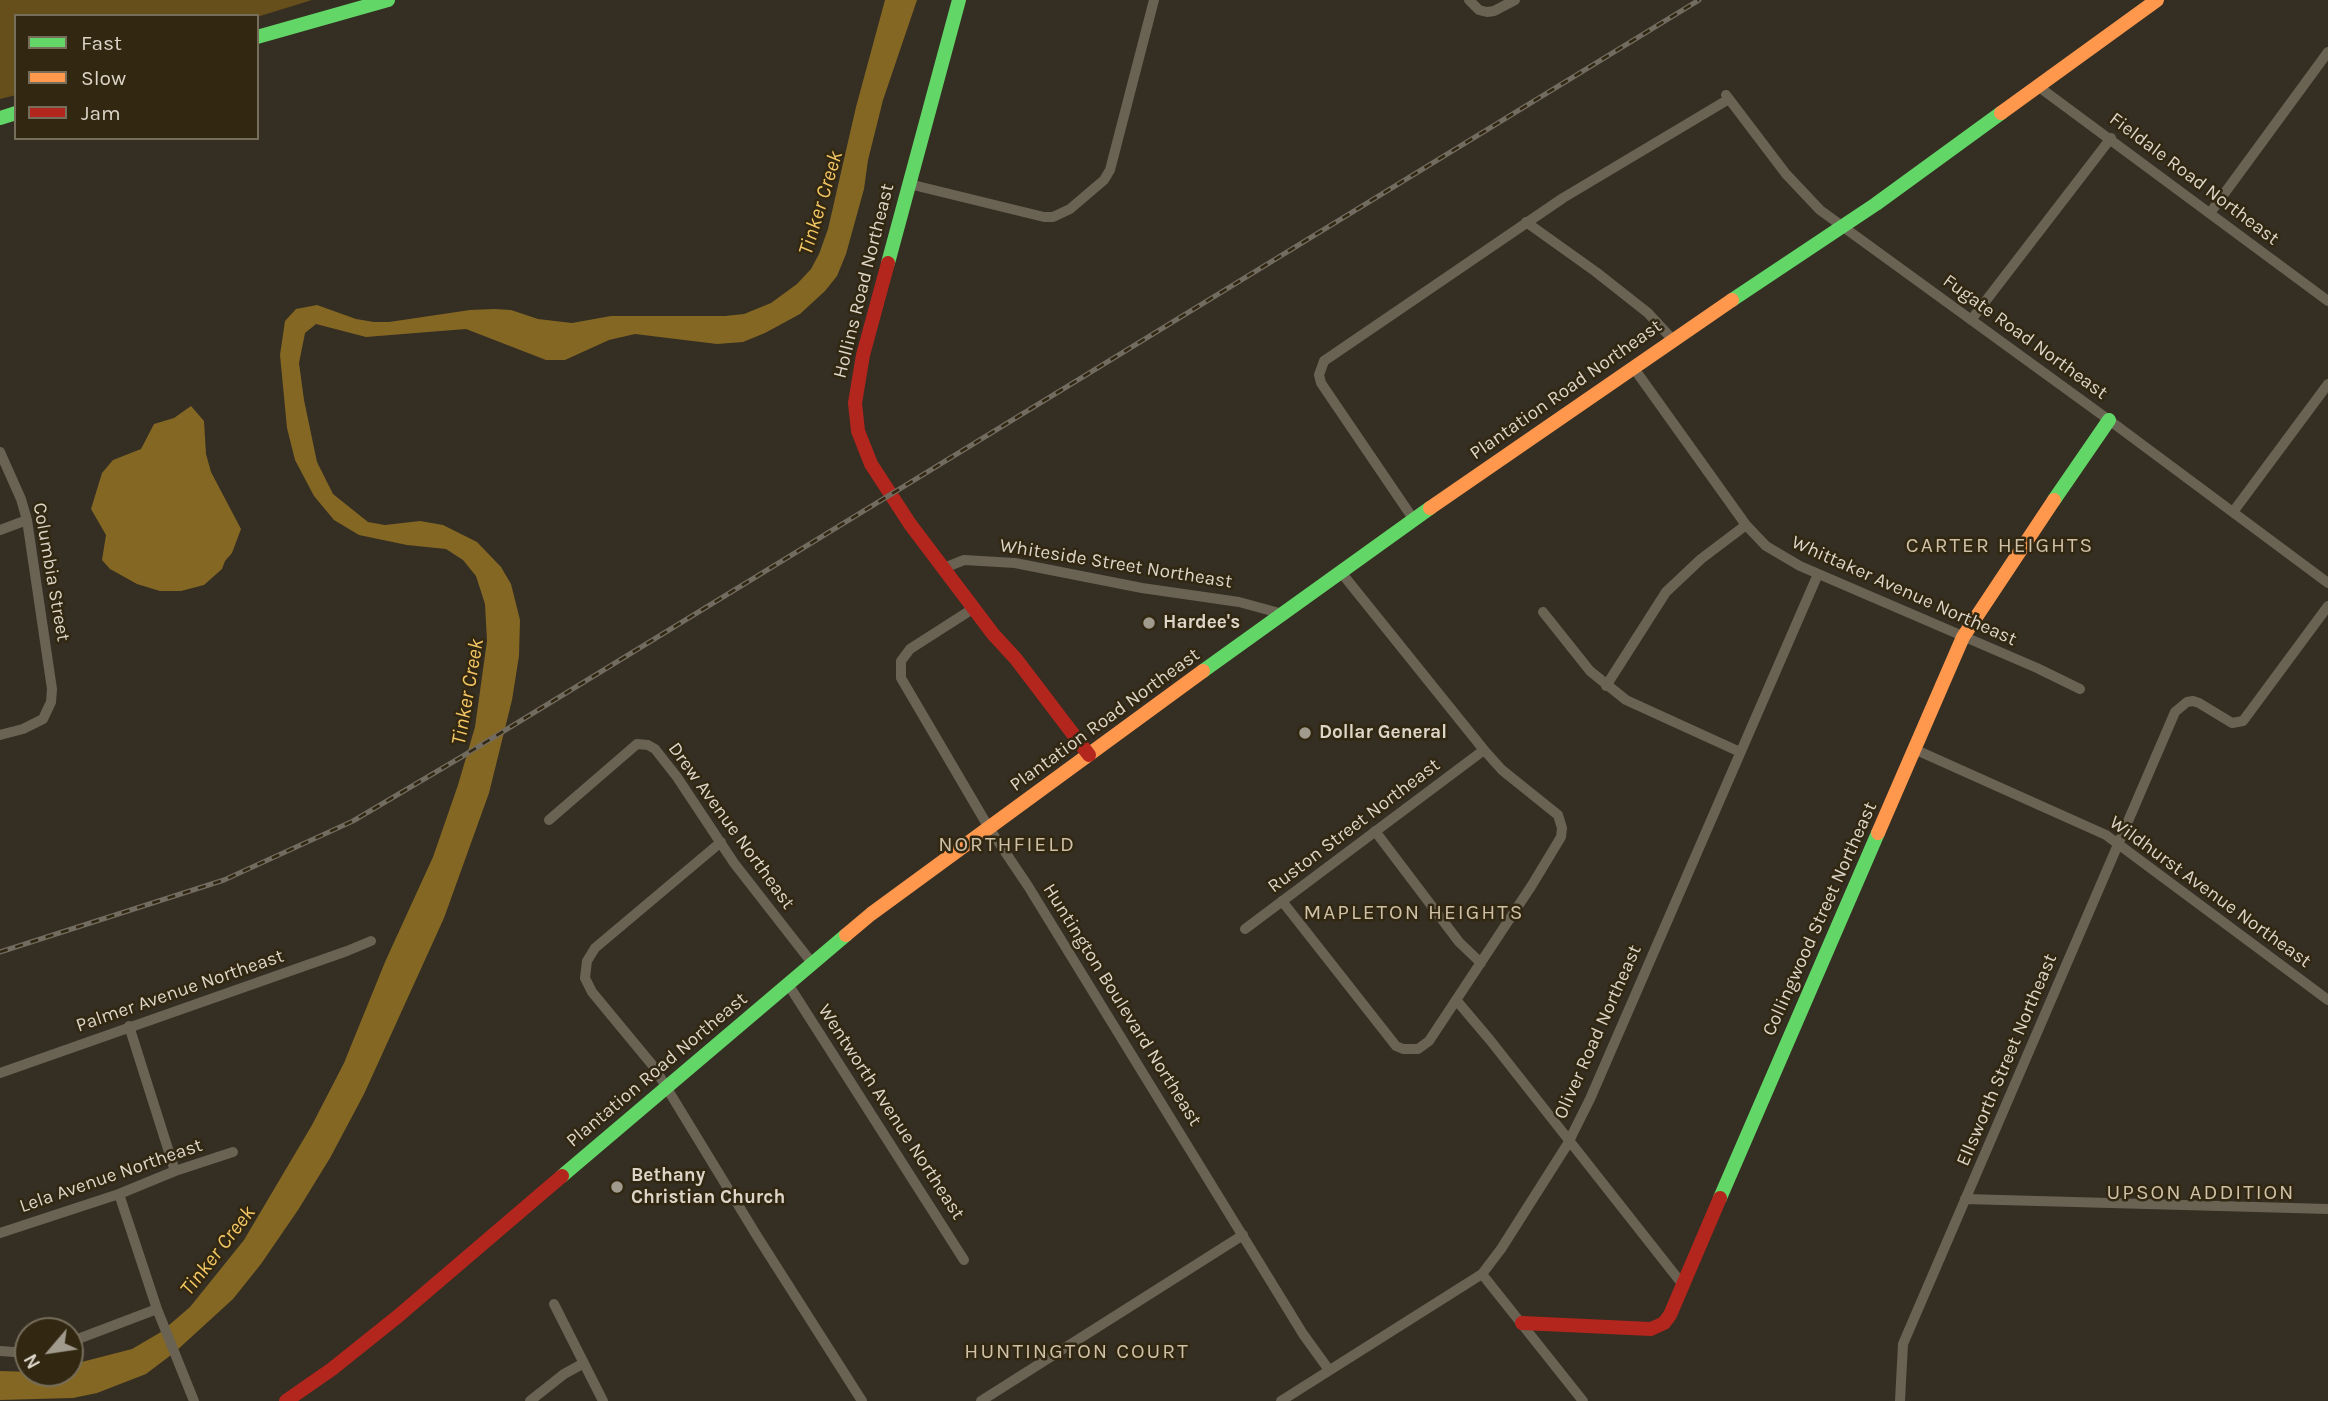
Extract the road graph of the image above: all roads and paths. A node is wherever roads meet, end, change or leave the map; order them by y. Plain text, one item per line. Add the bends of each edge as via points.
1 (388, 0) edge
2 (958, 0) edge
3 (1154, 0) edge
4 (1469, 0) edge
5 (1515, 0) edge
6 (2157, 0) edge
7 (259, 36) edge
8 (2328, 52) edge
9 (2039, 87) junction
10 (2110, 138) junction
11 (909, 184) junction
12 (2210, 213) junction
13 (1526, 222) junction
14 (1842, 227) junction
15 (2328, 300) edge
16 (1971, 320) junction
17 (1673, 340) junction
18 (1633, 367) junction
19 (2328, 384) edge
20 (2109, 420) junction
21 (0, 452) edge
22 (2233, 512) junction
23 (27, 520) junction
24 (1415, 520) junction
25 (1746, 524) junction
26 (0, 530) edge
27 (944, 568) junction
28 (1340, 571) junction
29 (1818, 574) junction
30 (2328, 583) edge
31 (2328, 606) edge
32 (974, 608) junction
33 (1544, 612) dead end
34 (1283, 614) junction
35 (1963, 637) junction
36 (1606, 686) junction
37 (2080, 689) dead end
38 (0, 735) edge
39 (1914, 749) junction
40 (1484, 750) junction
41 (1740, 752) junction
42 (1089, 755) junction
43 (549, 820) dead end
44 (989, 828) junction
45 (1375, 831) junction
46 (721, 842) junction
47 (2119, 844) junction
48 (1282, 901) junction
49 (1245, 929) dead end
50 (371, 941) dead end
51 (813, 963) junction
52 (1481, 963) junction
53 (788, 984) junction
54 (1457, 1000) junction
55 (2328, 1000) edge
56 (129, 1026) junction
57 (0, 1073) edge
58 (666, 1088) junction
59 (1569, 1140) junction
60 (233, 1152) dead end
61 (175, 1171) junction
62 (119, 1194) junction
63 (1965, 1199) junction
64 (2328, 1209) edge
65 (0, 1233) edge
66 (1243, 1235) junction
67 (964, 1259) dead end
68 (1482, 1274) junction
69 (1683, 1285) junction
70 (554, 1304) dead end
71 (157, 1309) junction
72 (1522, 1323) junction
73 (84, 1337) edge
74 (584, 1363) junction
75 (1329, 1370) junction
76 (194, 1401) edge
77 (286, 1401) edge
78 (530, 1401) edge
79 (603, 1401) edge
80 (862, 1401) edge
81 (981, 1401) edge
82 (1281, 1401) edge
83 (1583, 1401) edge
84 (1900, 1401) edge

1 - 7 main road
2 - 11 main road, Hollins Road Northeast
3 - 11 street via 1110,170 1096,188 1062,214 1044,217
4 - 5 street via 1487,12
6 - 9 main road, Plantation Road Northeast
8 - 12 street
9 - 10 street, Fieldale Road Northeast
9 - 14 main road, Plantation Road Northeast
10 - 12 street, Fieldale Road Northeast
10 - 16 street
11 - 27 main road, Hollins Road Northeast via 857,380 855,403 858,431 870,464
12 - 15 street, Fieldale Road Northeast
13 - 14 street, Fugate Road Northeast via 1727,97 1801,190
13 - 17 street via 1597,272
13 - 24 street via 1328,357 1320,367 1321,383
14 - 16 street, Fugate Road Northeast
14 - 17 main road, Plantation Road Northeast
16 - 20 street, Fugate Road Northeast
17 - 18 main road, Plantation Road Northeast
18 - 24 main road, Plantation Road Northeast
18 - 25 street, Whittaker Avenue Northeast
19 - 22 street
20 - 22 street, Fugate Road Northeast
20 - 35 main road, Collingwood Street Northeast
21 - 23 street, Columbia Street
22 - 30 street, Fugate Road Northeast
23 - 26 street
23 - 38 street, Columbia Street via 51,671 51,702 35,724
24 - 28 main road, Plantation Road Northeast
25 - 29 street, Whittaker Avenue Northeast via 1766,546
25 - 36 street via 1666,592
27 - 32 main road, Hollins Road Northeast
27 - 34 street, Whiteside Street Northeast via 964,560 1015,563 1240,602
28 - 34 main road, Plantation Road Northeast
28 - 40 street
29 - 35 street, Whittaker Avenue Northeast
29 - 41 street, Oliver Road Northeast
31 - 47 street, Ellsworth Street Northeast via 2244,721 2232,723 2199,703 2187,702 2175,712
32 - 42 main road, Hollins Road Northeast
32 - 44 street, Huntington Boulevard Northeast via 911,649 900,670
33 - 36 street
34 - 42 main road, Plantation Road Northeast
35 - 37 street, Whittaker Avenue Northeast
35 - 39 main road, Collingwood Street Northeast
36 - 41 street via 1652,713
39 - 47 street, Wildhurst Avenue Northeast
39 - 69 main road, Collingwood Street Northeast
40 - 45 street, Ruston Street Northeast
40 - 52 street via 1552,808 1562,828 1556,848
41 - 59 street, Oliver Road Northeast
42 - 44 main road, Plantation Road Northeast
43 - 46 street, Drew Avenue Northeast via 637,744 648,745 670,768
44 - 51 main road, Plantation Road Northeast via 871,914
44 - 66 street, Huntington Boulevard Northeast
45 - 48 street, Ruston Street Northeast
45 - 52 street via 1459,943
46 - 51 street, Drew Avenue Northeast
46 - 58 street via 595,948 587,961 586,978 592,992
47 - 55 street, Wildhurst Avenue Northeast
47 - 63 street, Ellsworth Street Northeast
48 - 49 street, Ruston Street Northeast
48 - 54 street via 1396,1046 1418,1049 1429,1041
50 - 56 street, Palmer Avenue Northeast
51 - 53 main road, Plantation Road Northeast
52 - 54 street
53 - 58 main road, Plantation Road Northeast
53 - 67 street, Wentworth Avenue Northeast
54 - 59 street
56 - 57 street, Palmer Avenue Northeast
56 - 61 street
58 - 77 main road, Plantation Road Northeast via 397,1317
58 - 80 street
59 - 68 street, Oliver Road Northeast
59 - 69 street
60 - 61 street, Lela Avenue Northeast
61 - 62 street, Lela Avenue Northeast
62 - 65 street, Lela Avenue Northeast
62 - 71 street
63 - 64 street
63 - 84 street, Ellsworth Street Northeast via 1903,1344
66 - 75 street, Huntington Boulevard Northeast
66 - 81 street
68 - 72 street
68 - 75 street, Oliver Road Northeast
69 - 72 main road, Collingwood Street Northeast via 1670,1315 1651,1329
70 - 74 street
71 - 73 street
71 - 76 street
72 - 83 street
74 - 78 street
74 - 79 street
75 - 82 street, Oliver Road Northeast

